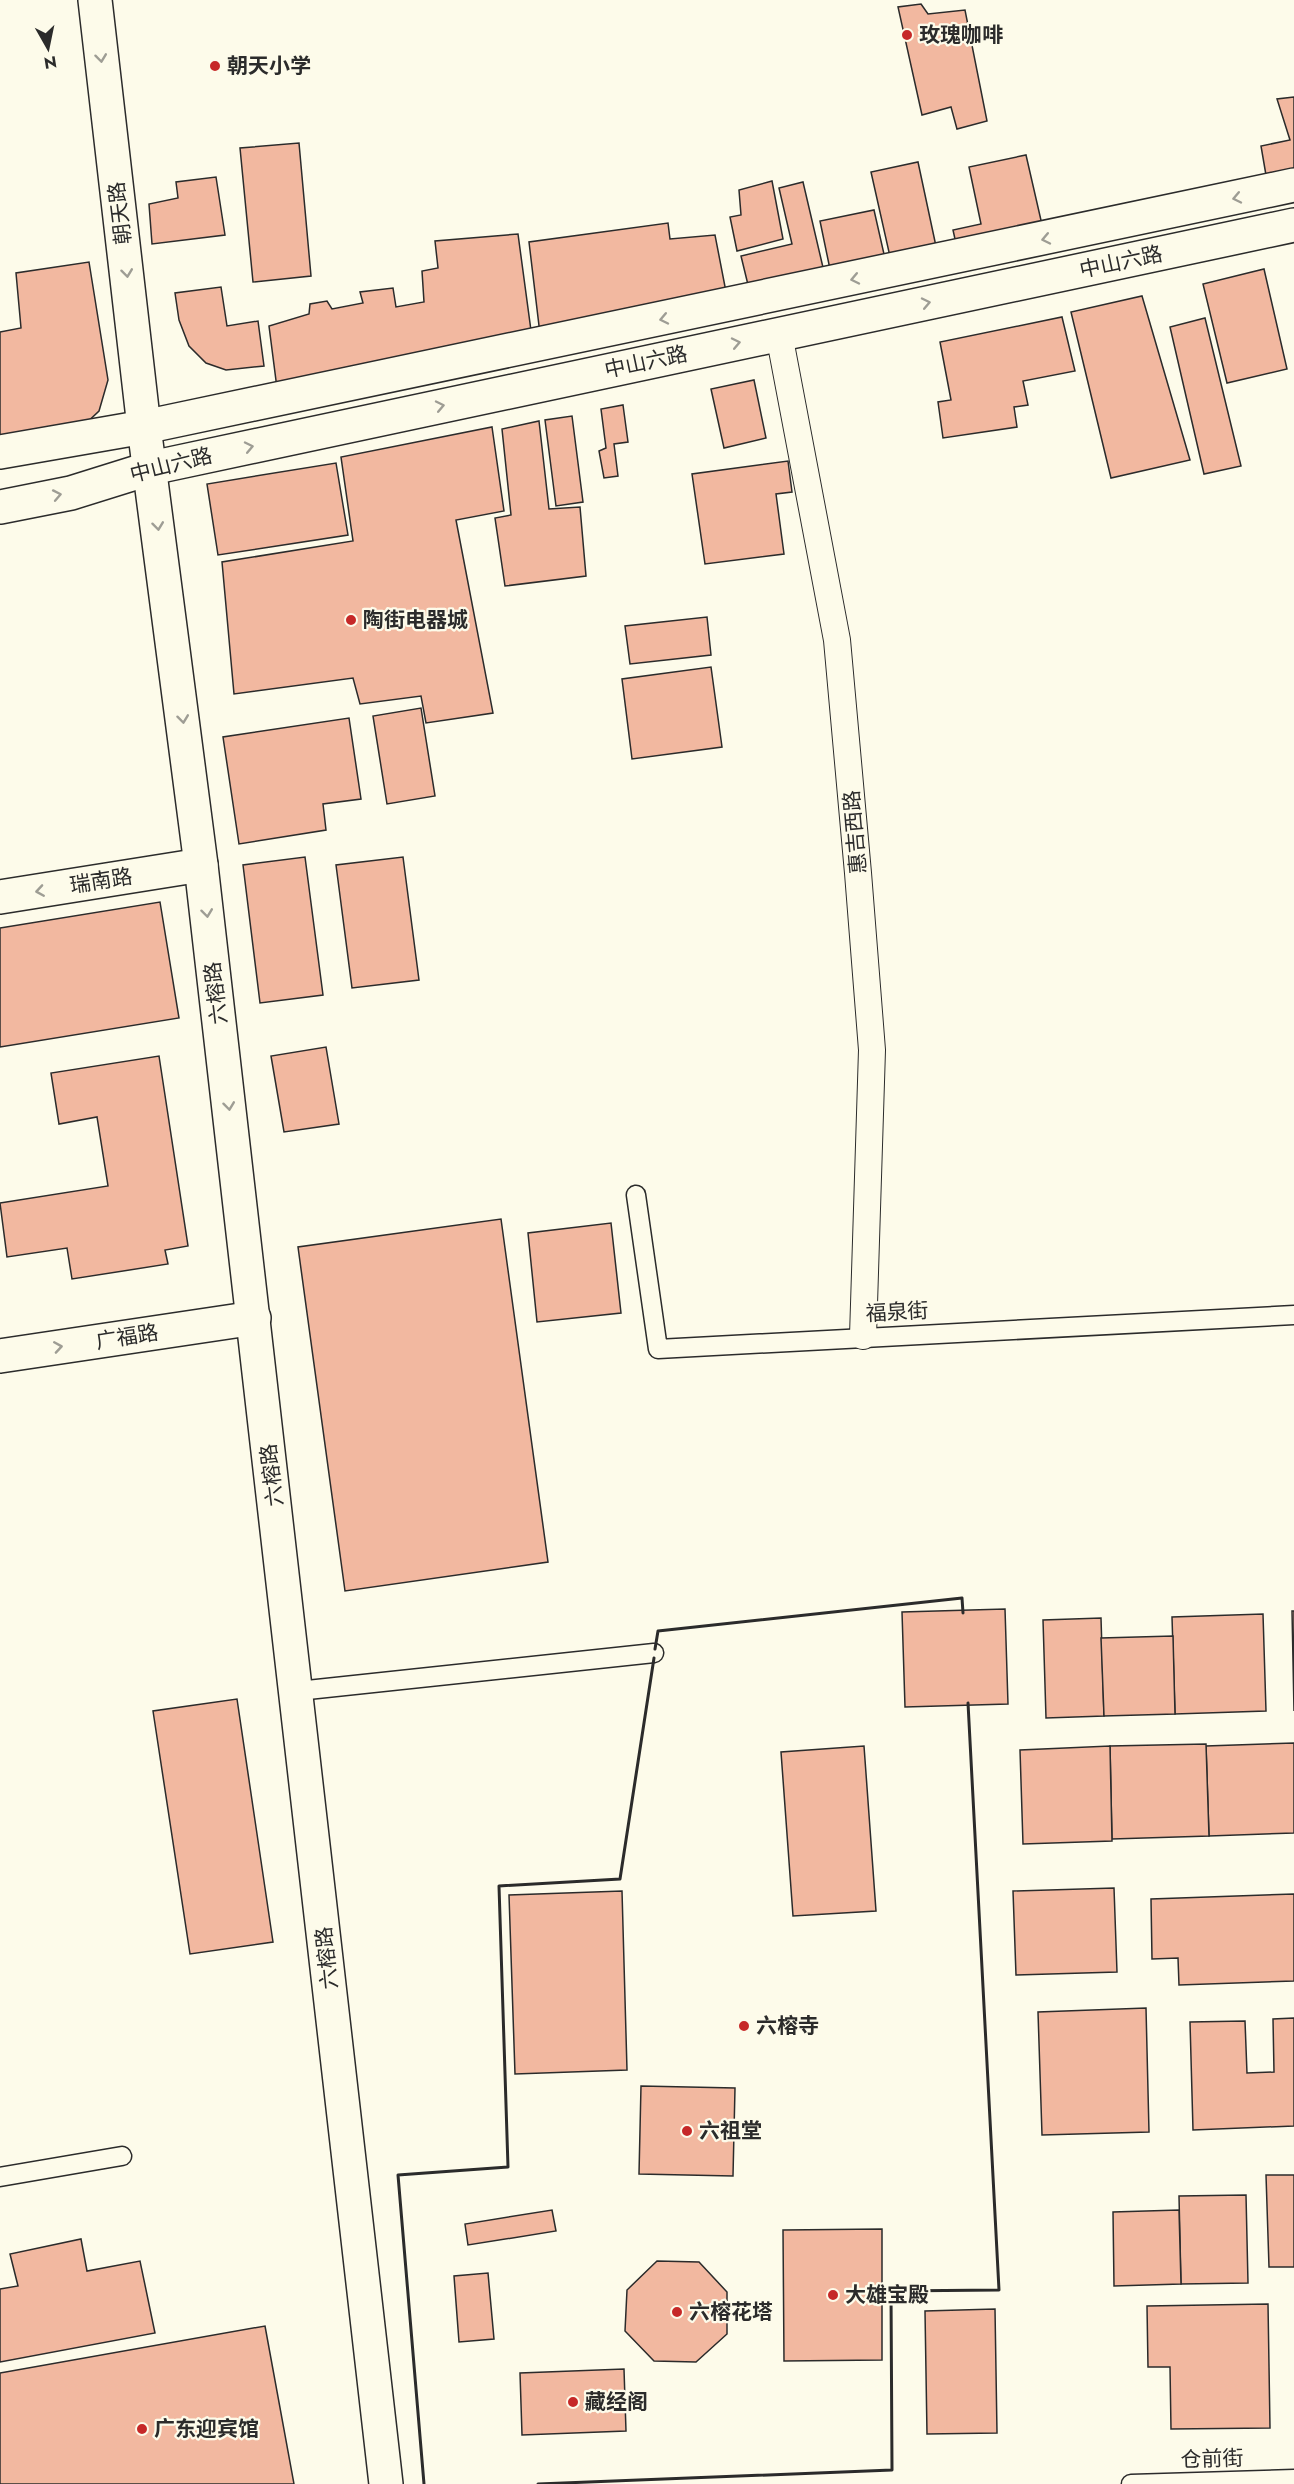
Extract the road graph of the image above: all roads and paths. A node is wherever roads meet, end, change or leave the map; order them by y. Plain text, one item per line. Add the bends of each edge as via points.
1 (95, 0) edge
2 (1294, 185) edge
3 (1294, 225) edge
4 (779, 334) junction
5 (144, 427) junction
6 (0, 452) edge
7 (151, 468) junction
8 (0, 507) edge
9 (201, 865) junction
10 (0, 897) edge
11 (636, 1195) dead end
12 (1294, 1315) edge
13 (254, 1318) junction
14 (863, 1336) junction
15 (0, 1356) edge
16 (654, 1653) dead end
17 (298, 1691) junction
18 (122, 2156) dead end
19 (0, 2177) edge
20 (1294, 2479) edge
21 (386, 2484) edge
22 (1131, 2484) edge

1 -> 5 street, 朝天路
2 -> 5 street, 中山六路
4 -> 3 street, 中山六路
7 -> 4 street, 中山六路
4 - 14 street, 惠吉西路 via 837,640 857,861 872,1050
5 - 6 street, 中山六路
5 - 7 street, 朝天路
8 -> 7 street, 中山六路 via 71,493
7 -> 9 street, 六榕路
9 -> 10 street, 瑞南路
9 -> 13 street, 六榕路
11 - 14 lane, 福泉街 via 658,1349
12 - 14 lane, 福泉街
15 -> 13 street, 广福路
13 - 17 street, 六榕路
16 - 17 lane
17 - 21 street, 六榕路
18 - 19 lane
20 - 22 lane, 仓前街

